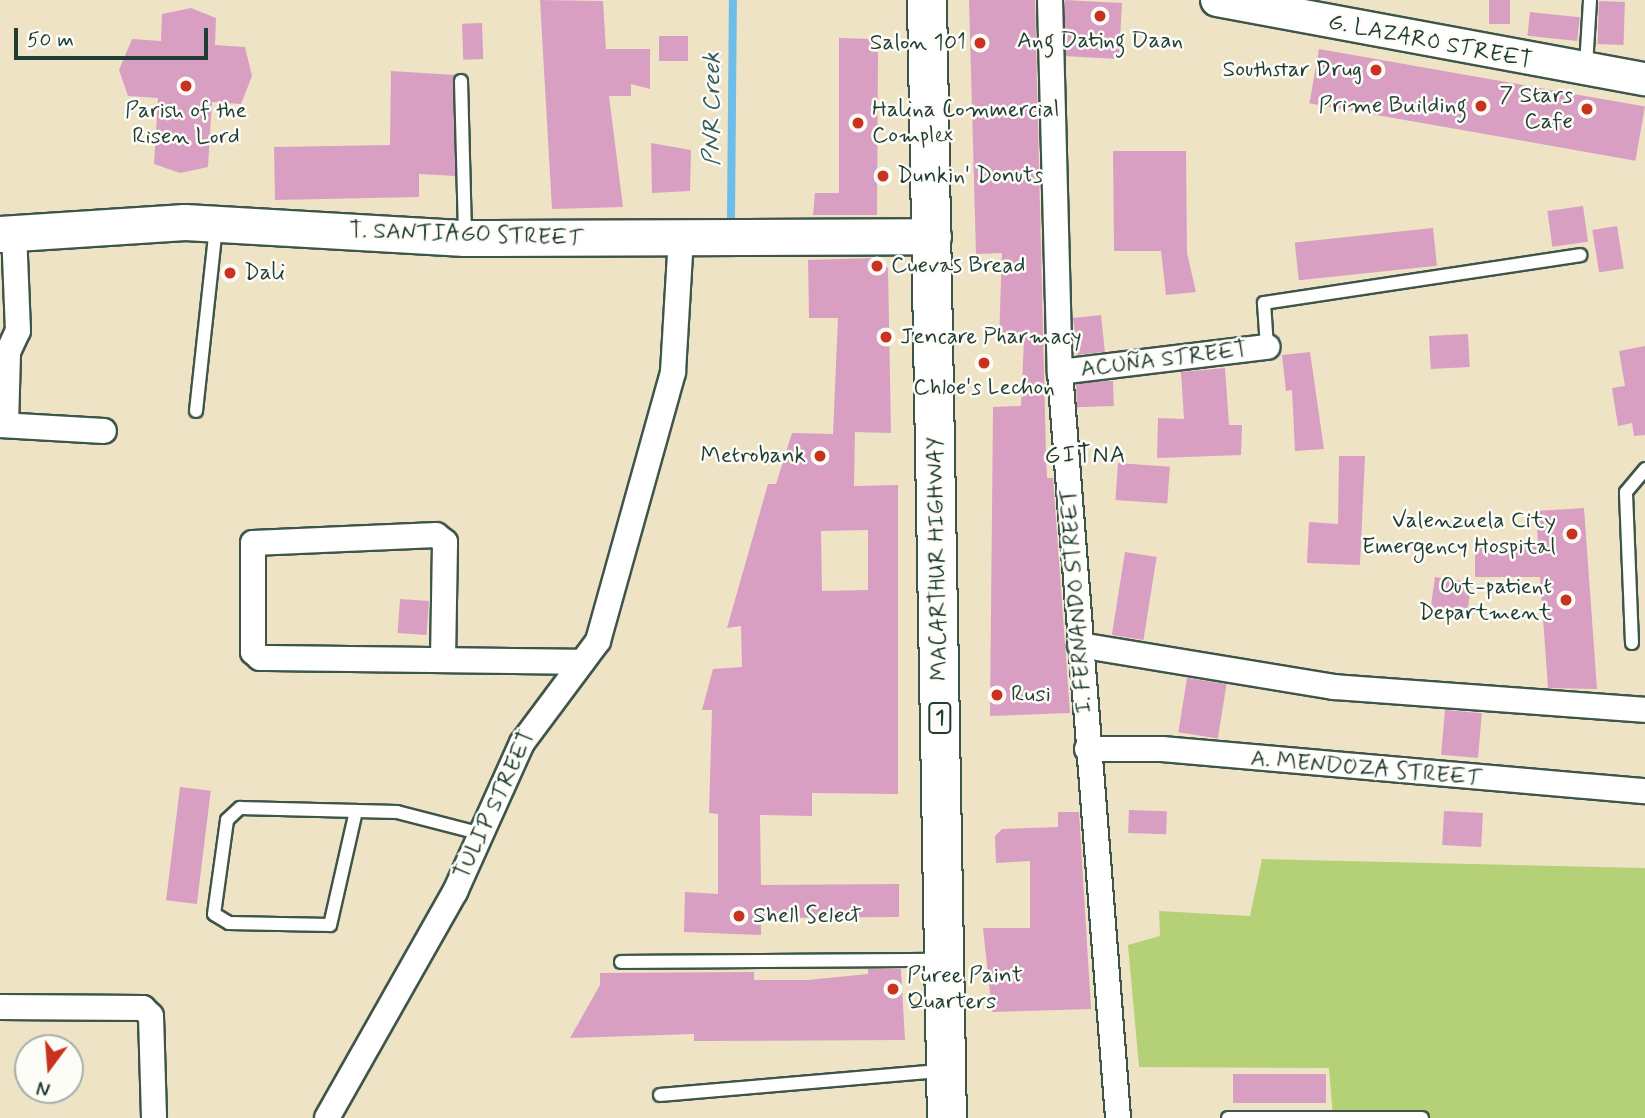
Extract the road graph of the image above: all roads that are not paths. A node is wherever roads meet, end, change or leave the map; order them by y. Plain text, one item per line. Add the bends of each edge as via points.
1 (927, 0) edge
2 (1050, 0) edge
3 (1217, 0) edge
4 (1590, 0) edge
5 (1586, 70) junction
6 (1645, 79) edge
7 (461, 81) dead end
8 (217, 224) junction
9 (7, 233) edge
10 (933, 236) junction
11 (465, 238) junction
12 (681, 239) junction
13 (1580, 255) dead end
14 (4, 346) edge
15 (1267, 347) joint
16 (1060, 372) junction
17 (196, 411) dead end
18 (3, 425) edge
19 (104, 431) dead end
20 (1645, 469) edge
21 (1632, 643) dead end
22 (1080, 645) junction
23 (443, 659) junction
24 (582, 662) junction
25 (1645, 710) edge
26 (1087, 749) junction
27 (1645, 791) edge
28 (356, 811) junction
29 (482, 834) junction
30 (946, 960) junction
31 (621, 962) dead end
32 (0, 1007) edge
33 (946, 1070) junction
34 (660, 1095) dead end
35 (154, 1118) edge
36 (327, 1118) edge
37 (947, 1118) edge
38 (1118, 1118) edge
39 (1228, 1118) edge
40 (1422, 1118) edge

1 - 10 highway, MACARTHUR HIGHWAY / 1
2 - 16 street, I. FERNANDO STREET
3 - 5 street, G. LAZARO STREET
4 - 5 lane
5 - 6 street, G. LAZARO STREET
7 - 11 lane
8 - 9 main road, T. SANTIAGO STREET
8 - 11 main road, T. SANTIAGO STREET
8 - 17 lane
9 - 14 street via 18,331
10 - 12 main road, T. SANTIAGO STREET
10 - 30 highway, MACARTHUR HIGHWAY / 1
11 - 12 main road, T. SANTIAGO STREET
12 - 24 street, TULIP STREET via 678,334 659,432 611,605
13 - 15 lane via 1264,303
14 - 18 street
15 - 16 street, ACUÑA STREET
16 - 22 street, I. FERNANDO STREET
18 - 19 street
20 - 21 lane via 1626,492
22 - 25 street via 1334,687
22 - 26 street, I. FERNANDO STREET
23 - 23 street via 260,658 253,652 253,543 436,535 445,542
23 - 24 street
24 - 29 street, TULIP STREET via 522,743
26 - 27 street, A. MENDOZA STREET via 1162,749
26 - 38 street, I. FERNANDO STREET
28 - 28 lane via 233,811 214,914 229,923 330,925
28 - 29 lane via 397,812
29 - 36 street, TULIP STREET
30 - 31 lane
30 - 33 highway, MACARTHUR HIGHWAY / 1
32 - 35 street via 143,1008 151,1016
33 - 34 lane
33 - 37 highway, MACARTHUR HIGHWAY / 1
39 - 40 lane

